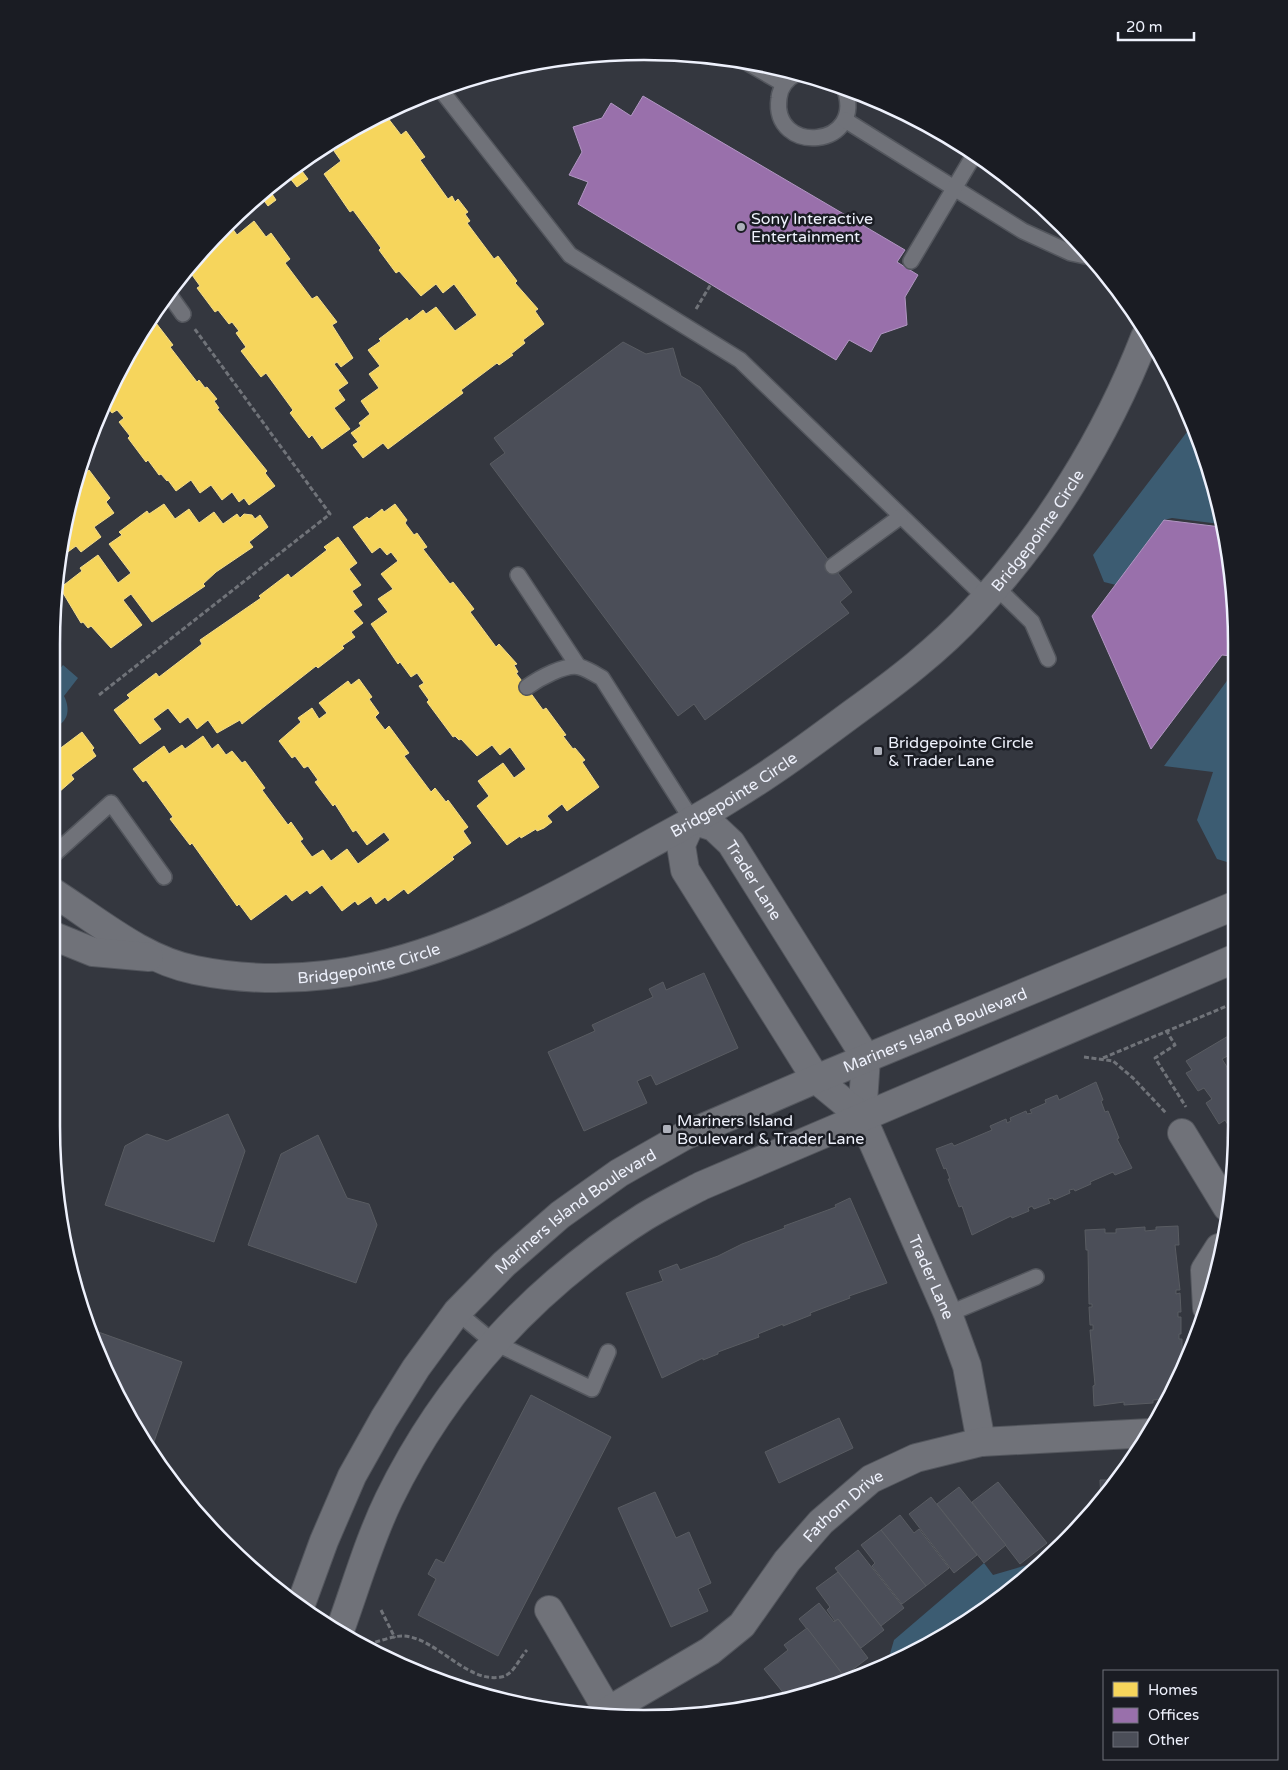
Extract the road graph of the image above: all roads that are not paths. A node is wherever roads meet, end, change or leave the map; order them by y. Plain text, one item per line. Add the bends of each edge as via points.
1 (764, 72) edge
2 (790, 79) edge
3 (784, 84) junction
4 (445, 95) edge
5 (848, 97) edge
6 (844, 120) junction
7 (971, 160) edge
8 (954, 188) junction
9 (1071, 246) edge
10 (911, 261) dead end
11 (173, 300) edge
12 (183, 314) road end
13 (1143, 341) edge
14 (900, 517) junction
15 (833, 566) dead end
16 (518, 575) dead end
17 (991, 592) junction
18 (1048, 658) dead end
19 (578, 666) junction
20 (528, 687) dead end
21 (692, 820) junction
22 (60, 849) edge
23 (164, 877) dead end
24 (60, 897) edge
25 (1228, 909) edge
26 (60, 939) edge
27 (151, 957) junction
28 (1228, 962) edge
29 (866, 1058) junction
30 (816, 1079) junction
31 (862, 1117) junction
32 (1184, 1120) road end
33 (1223, 1199) edge
34 (1212, 1259) edge
35 (1036, 1277) dead end
36 (1206, 1283) edge
37 (457, 1312) junction
38 (948, 1314) junction
39 (493, 1342) junction
40 (608, 1352) dead end
41 (1140, 1434) edge
42 (981, 1442) junction
43 (303, 1600) edge
44 (549, 1610) dead end
45 (342, 1626) edge
46 (603, 1709) edge
47 (612, 1709) edge

1 - 3 lane
2 - 3 lane
3 - 6 lane via 778,106 787,127 796,134 818,138 828,136
4 - 14 lane via 570,255 740,360
5 - 6 lane
6 - 8 lane
7 - 8 lane
8 - 9 lane via 1023,231
8 - 10 lane
11 - 12 lane
13 - 17 street, Bridgepointe Circle via 1114,407 1074,479 1042,527
14 - 15 lane
14 - 17 lane
16 - 19 lane
17 - 18 lane via 1032,622
17 - 21 street, Bridgepointe Circle via 940,645 890,686 780,766
19 - 20 lane via 538,678
19 - 21 lane via 602,678
21 - 27 street, Bridgepointe Circle via 530,909 456,941 378,966 328,975 255,977 193,970
21 - 29 street, Trader Lane via 714,827 732,843
21 - 30 street, Trader Lane via 681,845 685,870
22 - 23 lane via 111,803
24 - 27 street, Bridgepointe Circle
25 - 29 street, Mariners Island Boulevard
26 - 27 street, Bridgepointe Circle via 93,952
28 - 31 street
29 - 30 street, Mariners Island Boulevard
29 - 31 street, Trader Lane
30 - 31 street, Trader Lane
30 - 37 street, Mariners Island Boulevard via 684,1136 619,1173 560,1215 504,1264
31 - 38 street, Trader Lane
31 - 39 street via 701,1186 645,1217 590,1255 540,1296
32 - 33 street
34 - 36 street via 1206,1270
35 - 38 lane
37 - 39 lane
37 - 43 street, Mariners Island Boulevard via 416,1368 352,1476
38 - 42 street, Trader Lane via 967,1366
39 - 40 lane via 592,1389
39 - 45 street via 454,1391 420,1442 389,1499
41 - 42 street, Fathom Drive
42 - 47 street, Fathom Drive via 916,1458 871,1479 816,1529 787,1561 742,1625 710,1651
44 - 46 street

